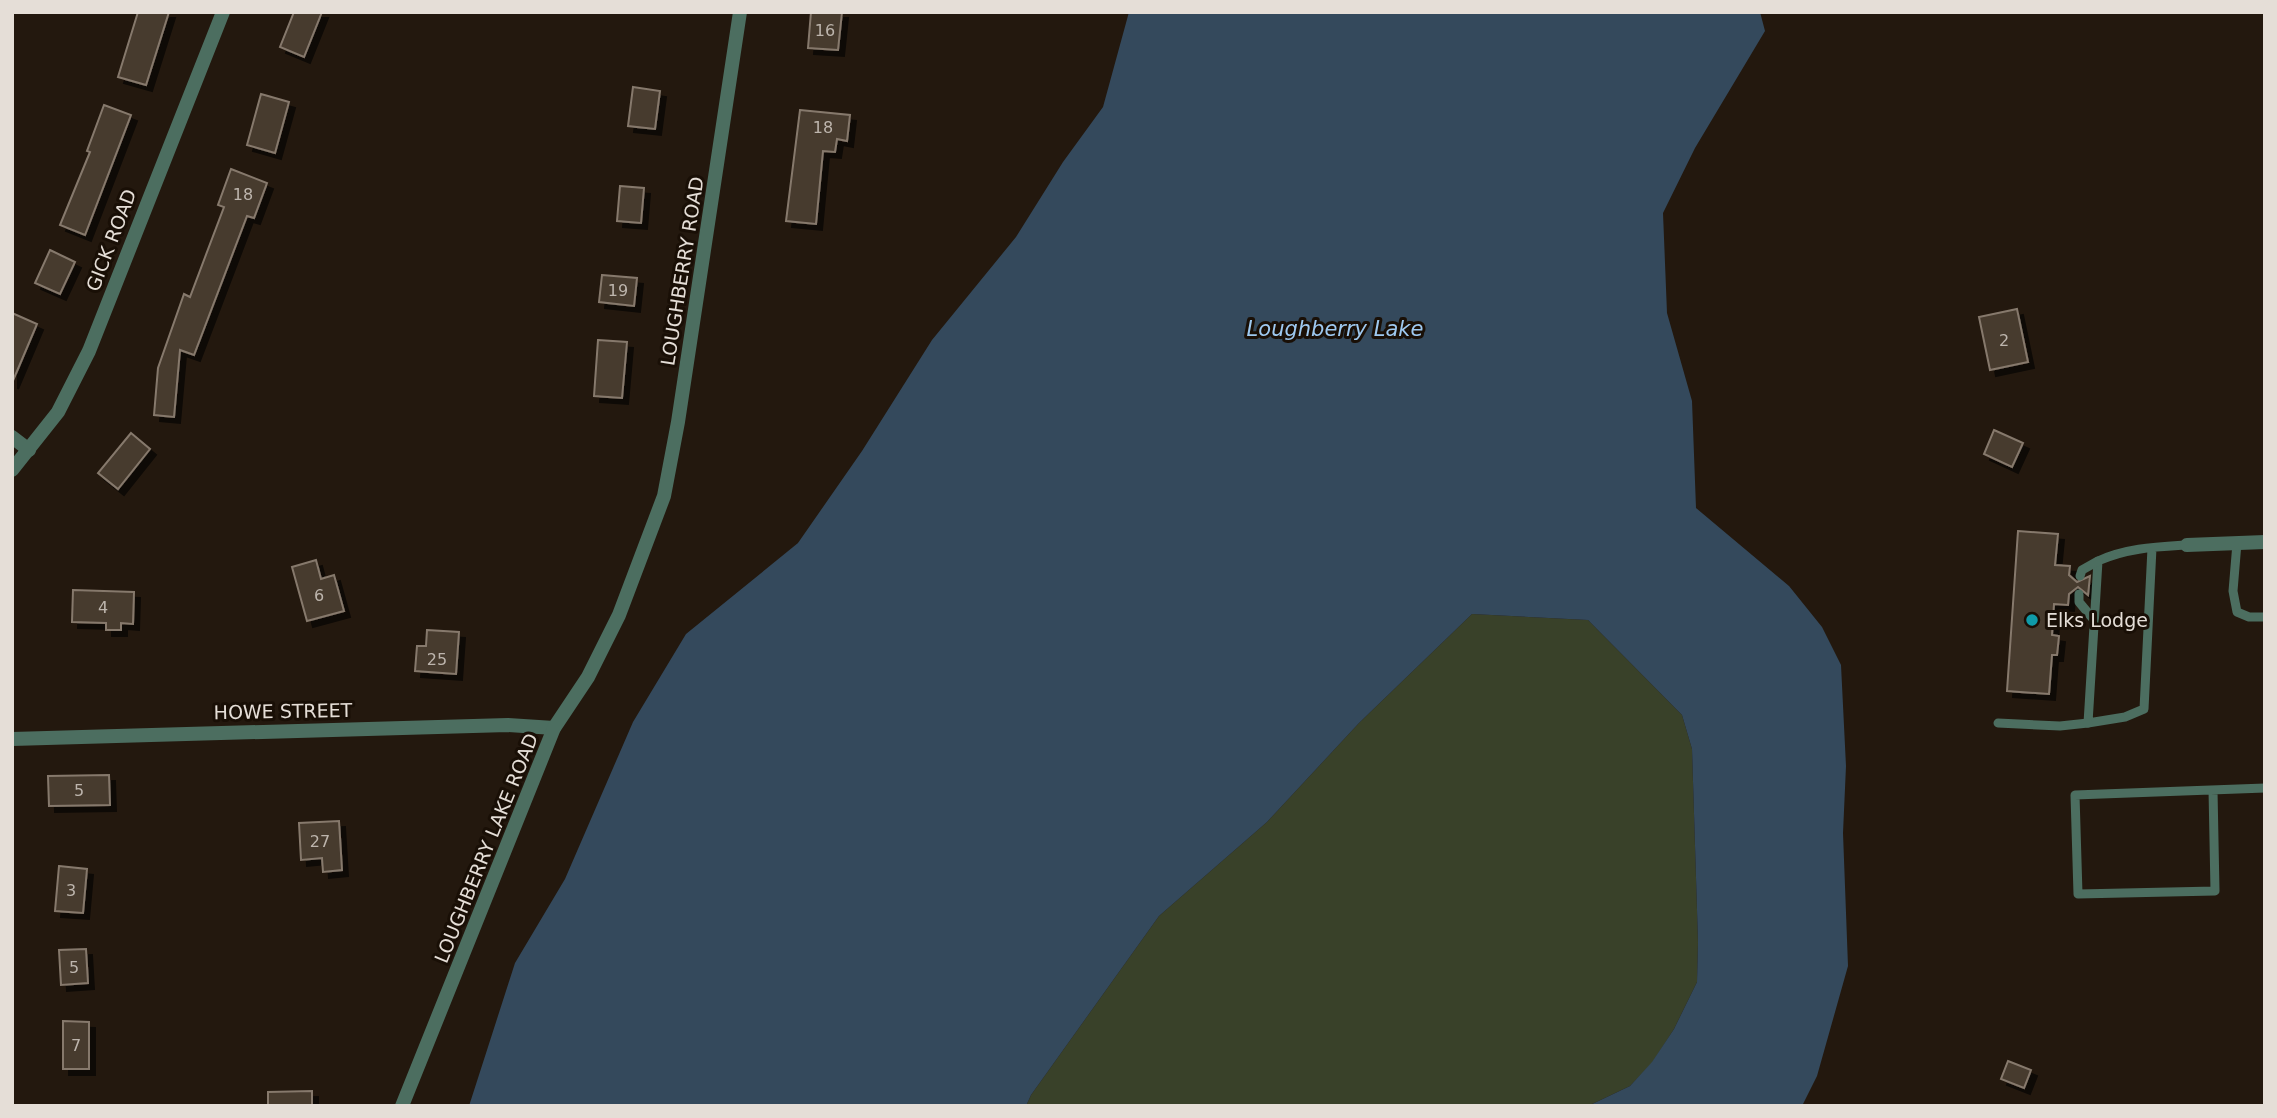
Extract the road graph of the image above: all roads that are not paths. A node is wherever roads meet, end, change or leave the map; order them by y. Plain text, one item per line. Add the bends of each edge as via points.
1 (223, 12) edge
2 (740, 12) edge
3 (12, 438) edge
4 (29, 450) junction
5 (12, 470) edge
6 (652, 533) joint
7 (2265, 542) edge
8 (2237, 543) junction
9 (2187, 545) joint
10 (2152, 548) junction
11 (2098, 561) junction
12 (2080, 576) dead end
13 (2078, 594) dead end
14 (2265, 617) edge
15 (2094, 620) junction
16 (1998, 723) dead end
17 (2088, 723) junction
18 (554, 728) junction
19 (12, 739) edge
20 (2264, 789) edge
21 (2213, 790) junction
22 (402, 1106) edge

1 - 4 street, GICK ROAD via 89,351 58,412
2 - 6 street, LOUGHBERRY ROAD via 678,422
3 - 4 street
4 - 5 street, GICK ROAD
6 - 18 street, LOUGHBERRY LAKE ROAD via 619,615
7 - 8 street
8 - 9 street
8 - 14 lane via 2233,591 2237,612
9 - 10 lane
10 - 11 lane via 2121,550
10 - 17 lane via 2144,709
11 - 12 lane
11 - 15 lane
13 - 15 lane via 2078,603
15 - 17 lane
16 - 17 lane
18 - 19 street, HOWE STREET via 481,725
18 - 22 street, LOUGHBERRY LAKE ROAD
20 - 21 lane
21 - 21 lane via 2075,795 2078,894 2215,891

